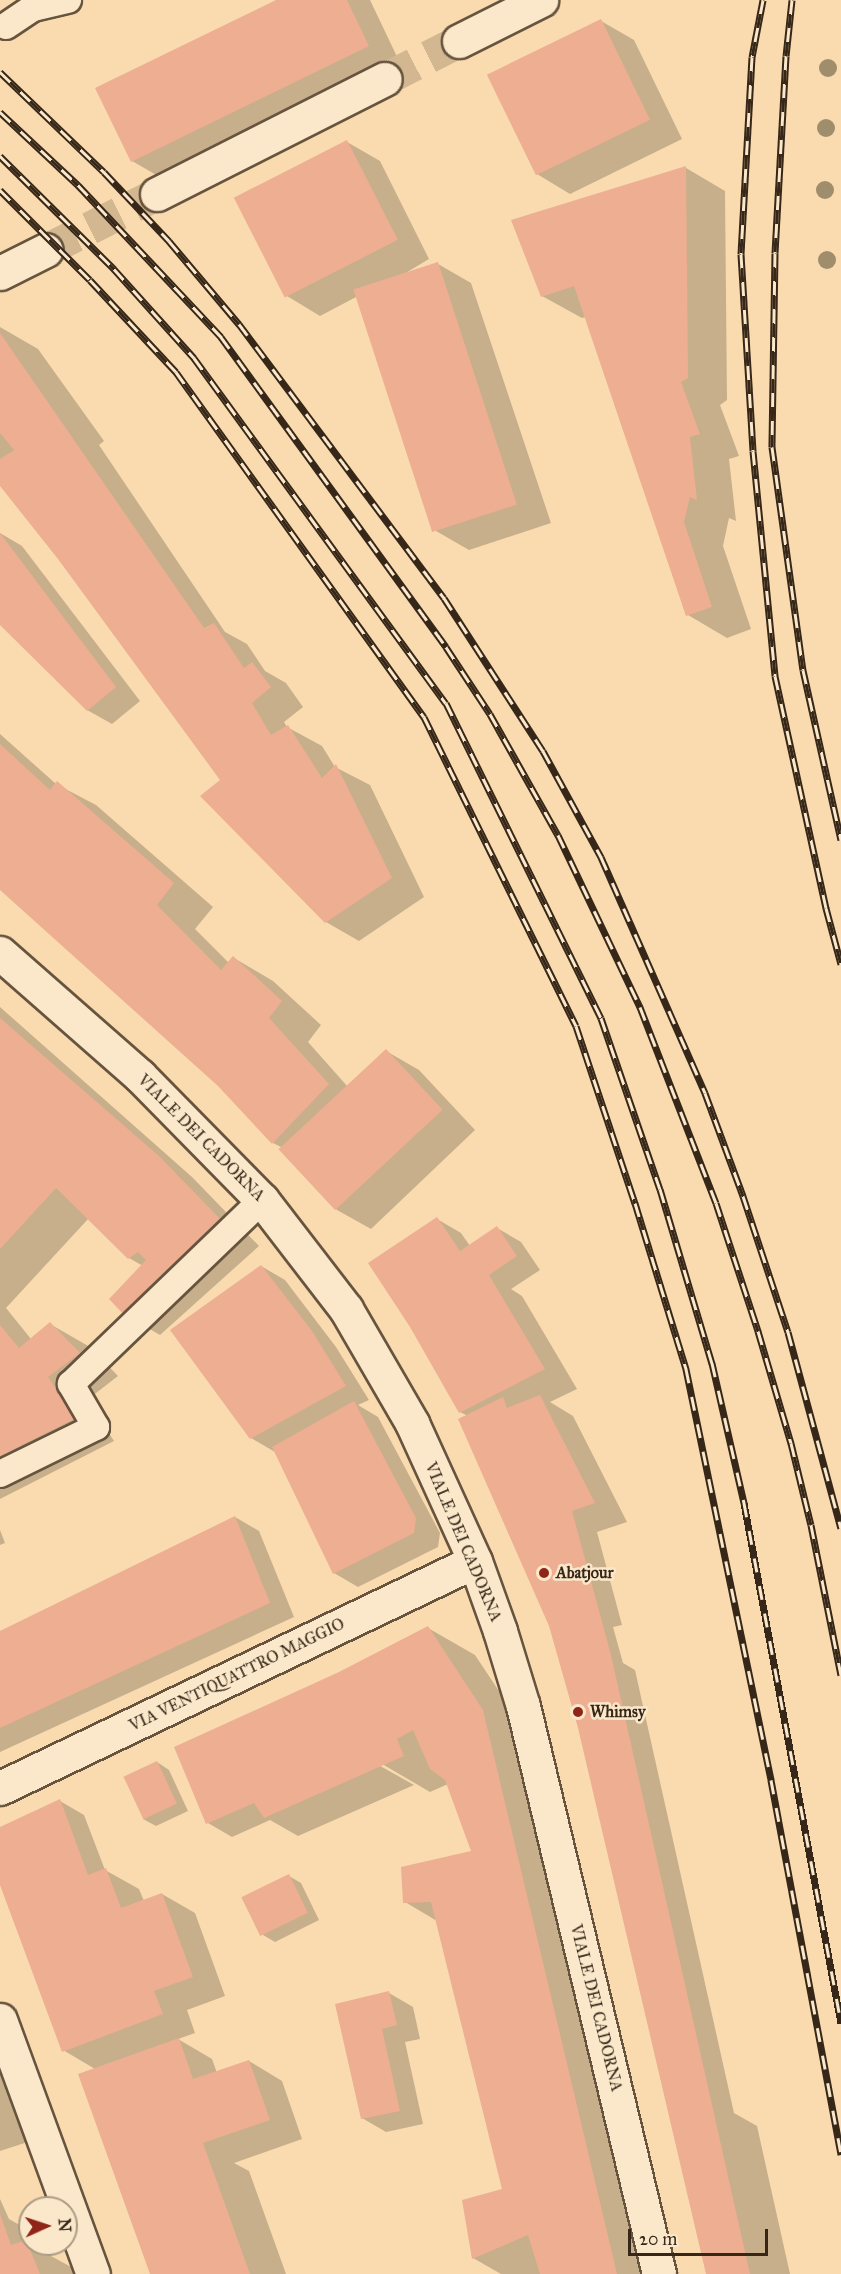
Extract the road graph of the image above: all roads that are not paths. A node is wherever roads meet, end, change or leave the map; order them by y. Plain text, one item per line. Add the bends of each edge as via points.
1 (68, 0) edge
2 (541, 0) edge
3 (6, 26) dead end
4 (459, 41) tunnel mouth
5 (385, 79) tunnel mouth
6 (157, 194) tunnel mouth
7 (46, 250) tunnel mouth
8 (0, 273) edge
9 (0, 953) edge
10 (262, 1200) junction
11 (0, 1474) edge
12 (475, 1561) junction
13 (0, 1788) edge
14 (0, 2020) edge
15 (93, 2274) edge
16 (659, 2274) edge

1 - 3 lane via 33,8
2 - 4 street
5 - 6 street
7 - 8 street
9 - 10 street, VIALE DEI CADORNA via 140,1076
10 - 11 lane via 71,1383 96,1427
10 - 12 street, VIALE DEI CADORNA via 346,1309 412,1423
12 - 13 street, VIA VENTIQUATTRO MAGGIO
12 - 16 street, VIALE DEI CADORNA via 523,1706
14 - 15 street

